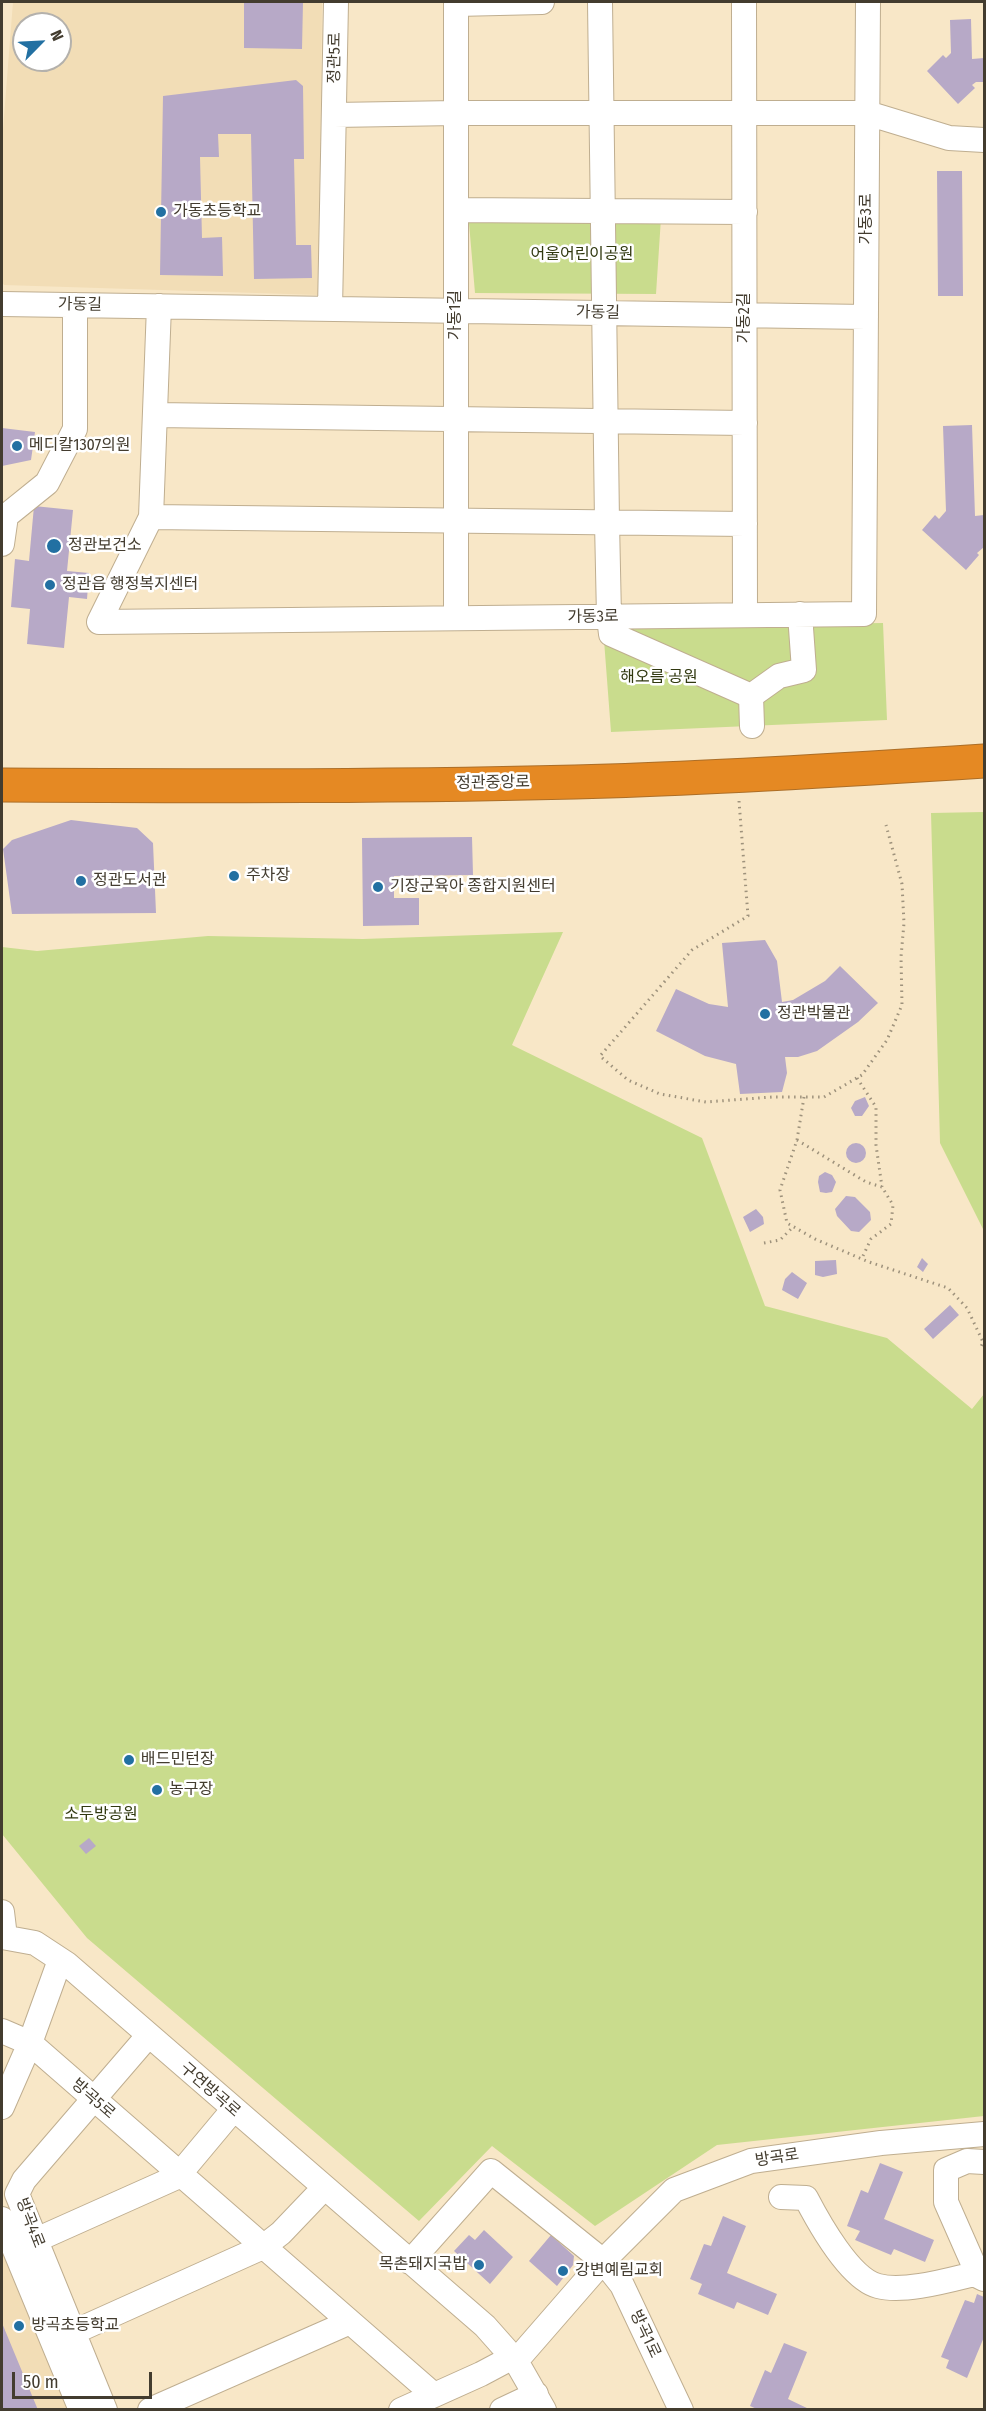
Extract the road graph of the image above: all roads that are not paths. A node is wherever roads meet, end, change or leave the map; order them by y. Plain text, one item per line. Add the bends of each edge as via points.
1 (336, 2) edge
2 (542, 2) edge
3 (600, 2) edge
4 (744, 2) edge
5 (868, 2) edge
6 (456, 3) edge
7 (456, 113) junction
8 (601, 113) junction
9 (744, 113) junction
10 (867, 113) junction
11 (334, 115) junction
12 (984, 140) edge
13 (456, 210) junction
14 (603, 210) junction
15 (745, 212) junction
16 (2, 304) edge
17 (75, 305) junction
18 (159, 306) junction
19 (330, 309) junction
20 (456, 310) junction
21 (604, 313) junction
22 (744, 315) junction
23 (866, 316) junction
24 (156, 415) junction
25 (456, 419) junction
26 (605, 422) junction
27 (745, 423) junction
28 (152, 517) junction
29 (456, 521) junction
30 (607, 522) junction
31 (745, 524) junction
32 (2, 544) edge
33 (800, 614) junction
34 (745, 615) junction
35 (609, 616) junction
36 (456, 618) junction
37 (751, 696) junction
38 (752, 726) dead end
39 (984, 762) edge
40 (2, 785) edge
41 (2, 1912) edge
42 (3, 1937) edge
43 (60, 1960) junction
44 (2, 2031) edge
45 (148, 2036) junction
46 (30, 2043) junction
47 (94, 2100) junction
48 (2, 2107) edge
49 (232, 2109) junction
50 (984, 2134) edge
51 (984, 2162) edge
52 (180, 2174) junction
53 (324, 2188) junction
54 (781, 2197) dead end
55 (2, 2219) edge
56 (36, 2240) junction
57 (264, 2247) junction
58 (603, 2261) junction
59 (410, 2262) junction
60 (979, 2276) edge
61 (350, 2322) junction
62 (74, 2332) junction
63 (514, 2359) junction
64 (434, 2395) junction
65 (540, 2402) edge
66 (81, 2409) edge
67 (105, 2409) edge
68 (150, 2409) edge
69 (401, 2409) edge
70 (502, 2409) edge
71 (681, 2409) edge

1 - 11 street, 정관5로
2 - 6 street, 가동1길
3 - 8 street
4 - 9 street, 가동2길
5 - 10 street, 가동3로
6 - 7 street, 가동1길
7 - 8 street
7 - 11 street
7 - 13 street, 가동1길
8 - 9 street
8 - 14 street
9 - 10 street
9 - 15 street, 가동2길
10 - 12 street via 949,138
10 - 23 street, 가동3로
11 - 19 street
13 - 14 street
13 - 20 street, 가동1길
14 - 15 street
14 - 21 street
15 - 22 street, 가동2길
16 - 17 street, 가동길
17 - 18 street, 가동길
17 - 32 street via 75,429 47,483 6,516
18 - 19 street, 가동길
18 - 24 street
19 - 20 street, 가동길
20 - 21 street, 가동길
20 - 25 street, 가동1길
21 - 22 street, 가동길
21 - 26 street
22 - 23 street, 가동길
22 - 27 street, 가동2길
23 - 33 street, 가동3로 via 864,614
24 - 25 street
24 - 28 street
25 - 26 street
25 - 29 street, 가동1길
26 - 27 street
26 - 30 street
27 - 31 street, 가동2길
28 - 29 street
28 - 36 street, 가동3로 via 99,622
29 - 30 street
29 - 36 street, 가동1길
30 - 31 street
30 - 35 street
31 - 34 street, 가동2길
33 - 34 street, 가동3로
33 - 37 street via 804,670 779,676
34 - 35 street, 가동3로
35 - 36 street, 가동3로
35 - 37 street via 611,634
37 - 38 street
39 - 40 highway, 정관중앙로 via 611,781
41 - 42 street
42 - 43 street, 구연방곡로 via 35,1943
43 - 45 street, 구연방곡로
43 - 46 street
44 - 46 street, 방곡5로
45 - 47 street, 방곡4로
45 - 49 street, 구연방곡로
46 - 47 street, 방곡5로
46 - 48 street
47 - 52 street, 방곡5로
47 - 56 street, 방곡4로 via 24,2180 17,2194
49 - 52 street
49 - 53 street, 구연방곡로
50 - 58 street, 방곡로 via 751,2161 674,2190
51 - 60 street via 967,2161 946,2170 946,2202
52 - 56 street
52 - 57 street, 방곡5로
53 - 57 street
53 - 59 street, 구연방곡로
54 - 60 street via 806,2198 834,2246 855,2271 878,2286 917,2287
55 - 66 street
56 - 62 street, 방곡4로
57 - 61 street, 방곡5로
57 - 62 street
58 - 59 street via 491,2171
58 - 63 street, 방곡로
58 - 71 street, 방곡1로 via 622,2285
59 - 63 street, 구연방곡로 via 485,2326
61 - 64 street, 방곡5로
61 - 68 street
62 - 67 street, 방곡4로
63 - 64 street
63 - 65 street, 구연방곡로
64 - 69 street
65 - 70 street

